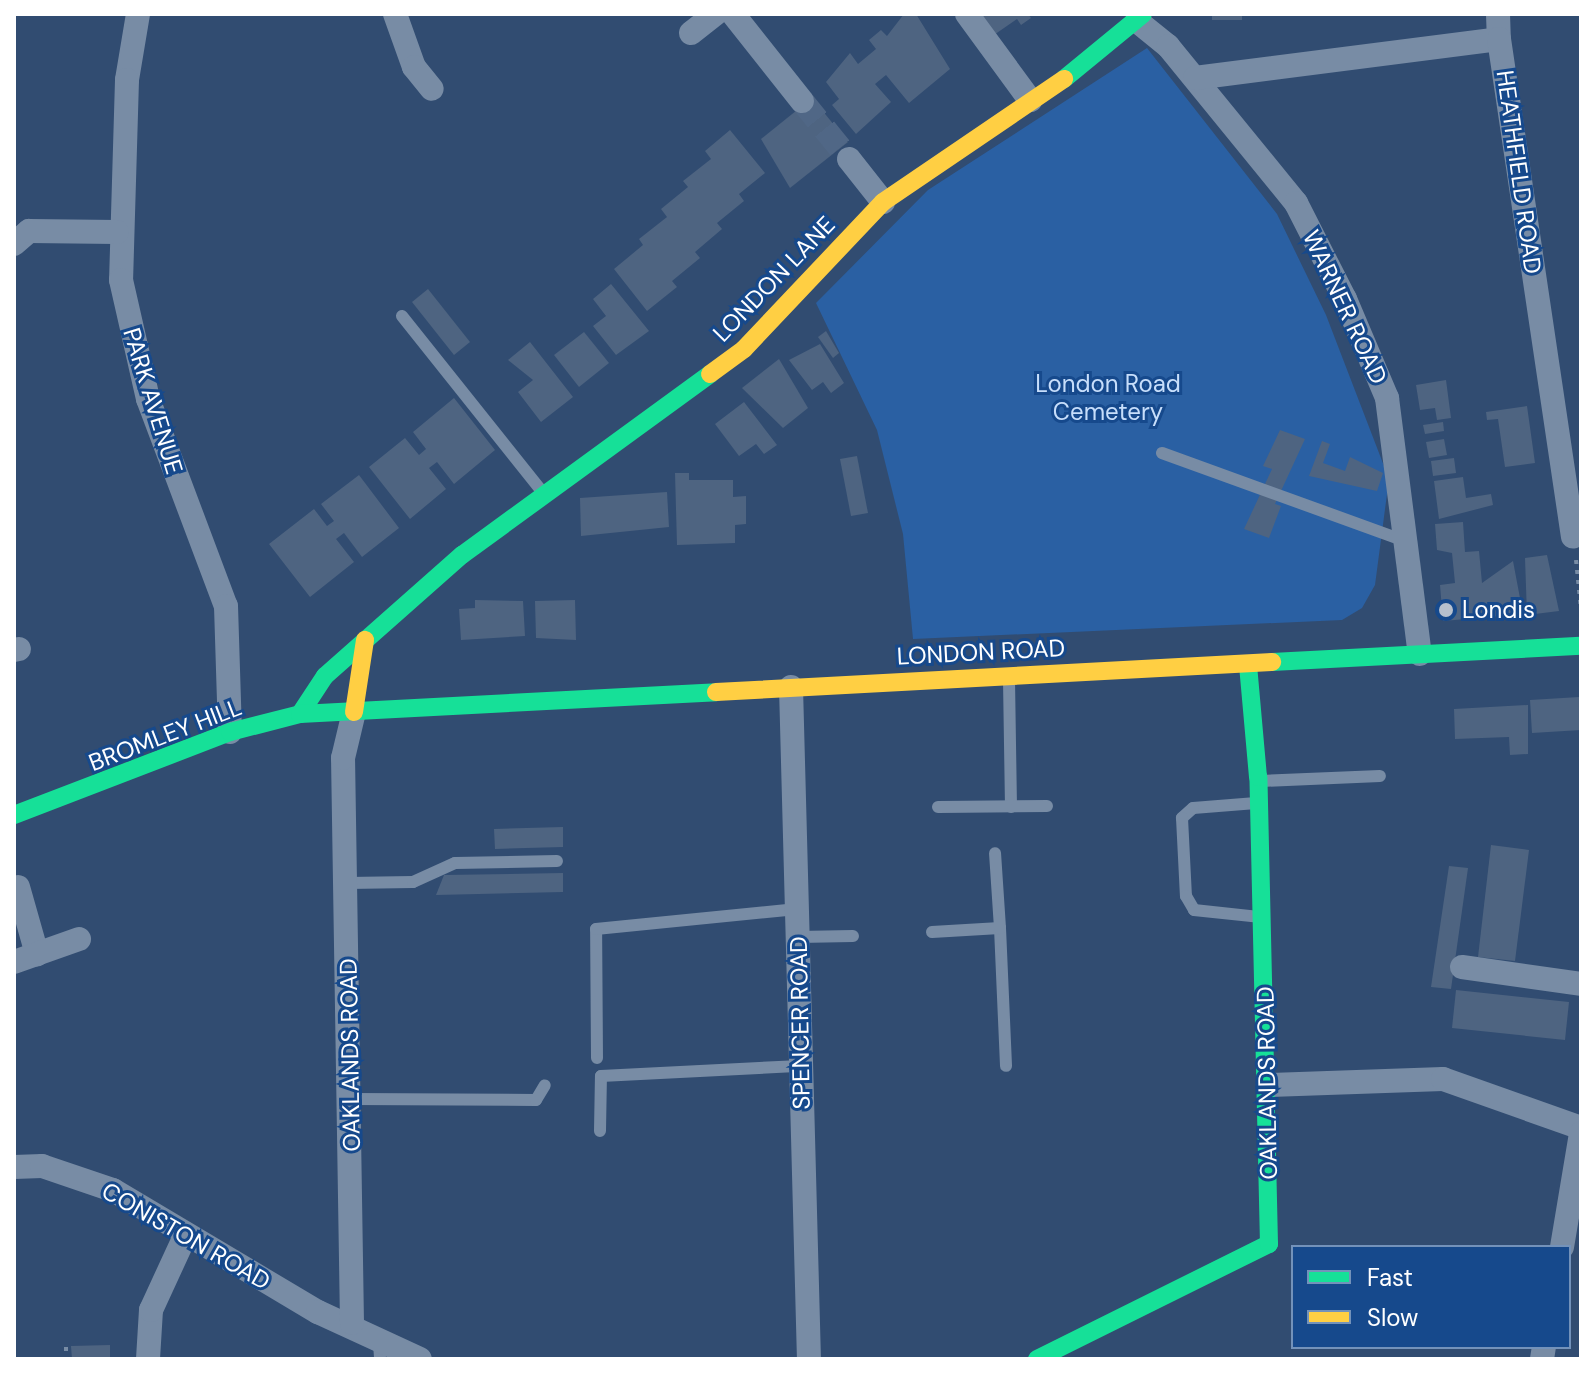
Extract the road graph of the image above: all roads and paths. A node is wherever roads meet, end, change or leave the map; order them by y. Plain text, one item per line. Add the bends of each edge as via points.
1 (138, 14) edge
2 (395, 14) edge
3 (715, 14) edge
4 (733, 14) edge
5 (967, 14) edge
6 (1498, 14) edge
7 (1140, 17) edge
8 (691, 33) dead end
9 (1499, 39) junction
10 (1195, 78) junction
11 (432, 89) dead end
12 (1030, 100) junction
13 (802, 101) tunnel mouth
14 (849, 159) tunnel mouth
15 (883, 202) junction
16 (117, 232) junction
17 (14, 244) edge
18 (402, 316) dead end
19 (1162, 453) dead end
20 (544, 494) junction
21 (1573, 537) joint
22 (1408, 542) junction
23 (1581, 609) edge
24 (365, 640) junction
25 (1581, 646) edge
26 (1420, 654) junction
27 (1248, 664) junction
28 (1009, 673) junction
29 (791, 687) junction
30 (384, 710) joint
31 (354, 712) junction
32 (300, 714) junction
33 (230, 732) junction
34 (1380, 776) dead end
35 (1258, 781) junction
36 (1258, 802) junction
37 (1047, 806) dead end
38 (938, 807) dead end
39 (1011, 807) junction
40 (14, 815) edge
41 (995, 853) dead end
42 (557, 861) dead end
43 (348, 878) junction
44 (18, 887) dead end
45 (797, 909) junction
46 (1263, 918) junction
47 (1000, 928) junction
48 (932, 932) dead end
49 (853, 936) dead end
50 (798, 937) junction
51 (79, 939) dead end
52 (37, 954) junction
53 (14, 962) edge
54 (1462, 967) dead end
55 (1581, 984) edge
56 (597, 1058) dead end
57 (801, 1066) junction
58 (1006, 1066) dead end
59 (545, 1085) dead end
60 (1268, 1085) junction
61 (351, 1099) junction
62 (600, 1131) dead end
63 (1581, 1131) edge
64 (14, 1167) edge
65 (185, 1236) junction
66 (1562, 1245) edge
67 (352, 1323) junction
68 (66, 1347) dead end
69 (379, 1351) edge
70 (66, 1359) edge
71 (148, 1359) edge
72 (420, 1359) edge
73 (809, 1359) edge
74 (1040, 1359) edge

1 - 16 street, PARK AVENUE
2 - 11 street via 414,67
3 - 8 street
4 - 13 street
5 - 12 street
6 - 9 street
7 - 10 street, WARNER ROAD
7 - 12 street, LONDON LANE
9 - 10 street, HEATHFIELD ROAD
9 - 21 street, HEATHFIELD ROAD
10 - 22 street, WARNER ROAD via 1296,203 1345,299 1387,398
12 - 15 street, LONDON LANE
14 - 15 street
15 - 20 street, LONDON LANE via 744,349
16 - 17 street via 29,231
16 - 33 street, PARK AVENUE via 148,399 226,606
18 - 20 lane
19 - 22 lane
20 - 24 street, LONDON LANE
21 - 23 path
22 - 26 street, WARNER ROAD
24 - 31 street
24 - 32 street, LONDON LANE via 325,676
25 - 26 street, LONDON ROAD
26 - 27 street, LONDON ROAD
27 - 28 street, LONDON ROAD
27 - 35 street, OAKLANDS ROAD
28 - 29 street, LONDON ROAD
28 - 39 lane
29 - 30 street, LONDON ROAD
29 - 45 street, SPENCER ROAD
30 - 31 street, BROMLEY HILL
31 - 32 street, BROMLEY HILL
31 - 43 street, OAKLANDS ROAD via 343,758
32 - 33 street, BROMLEY HILL
33 - 40 street, BROMLEY HILL
34 - 35 lane
35 - 36 street, OAKLANDS ROAD
36 - 46 street, OAKLANDS ROAD
36 - 46 lane via 1193,808 1182,818 1186,896 1194,910
37 - 39 lane
38 - 39 lane
41 - 47 lane
42 - 43 lane via 455,863 413,882
43 - 61 street, OAKLANDS ROAD
44 - 52 street
45 - 50 street, SPENCER ROAD
45 - 56 lane via 596,929
46 - 60 street, OAKLANDS ROAD
47 - 48 lane
47 - 58 lane
49 - 50 lane
50 - 57 street, SPENCER ROAD
51 - 52 street
52 - 53 street
54 - 55 street
57 - 62 lane via 601,1076
57 - 73 street, SPENCER ROAD
59 - 61 lane via 536,1100
60 - 63 street via 1443,1079
60 - 74 street, OAKLANDS ROAD via 1269,1244
61 - 67 street, OAKLANDS ROAD
63 - 66 street
64 - 65 street, CONISTON ROAD via 42,1166 113,1190
65 - 67 street, CONISTON ROAD
65 - 71 street via 151,1310
67 - 69 street
68 - 70 path
69 - 72 street

